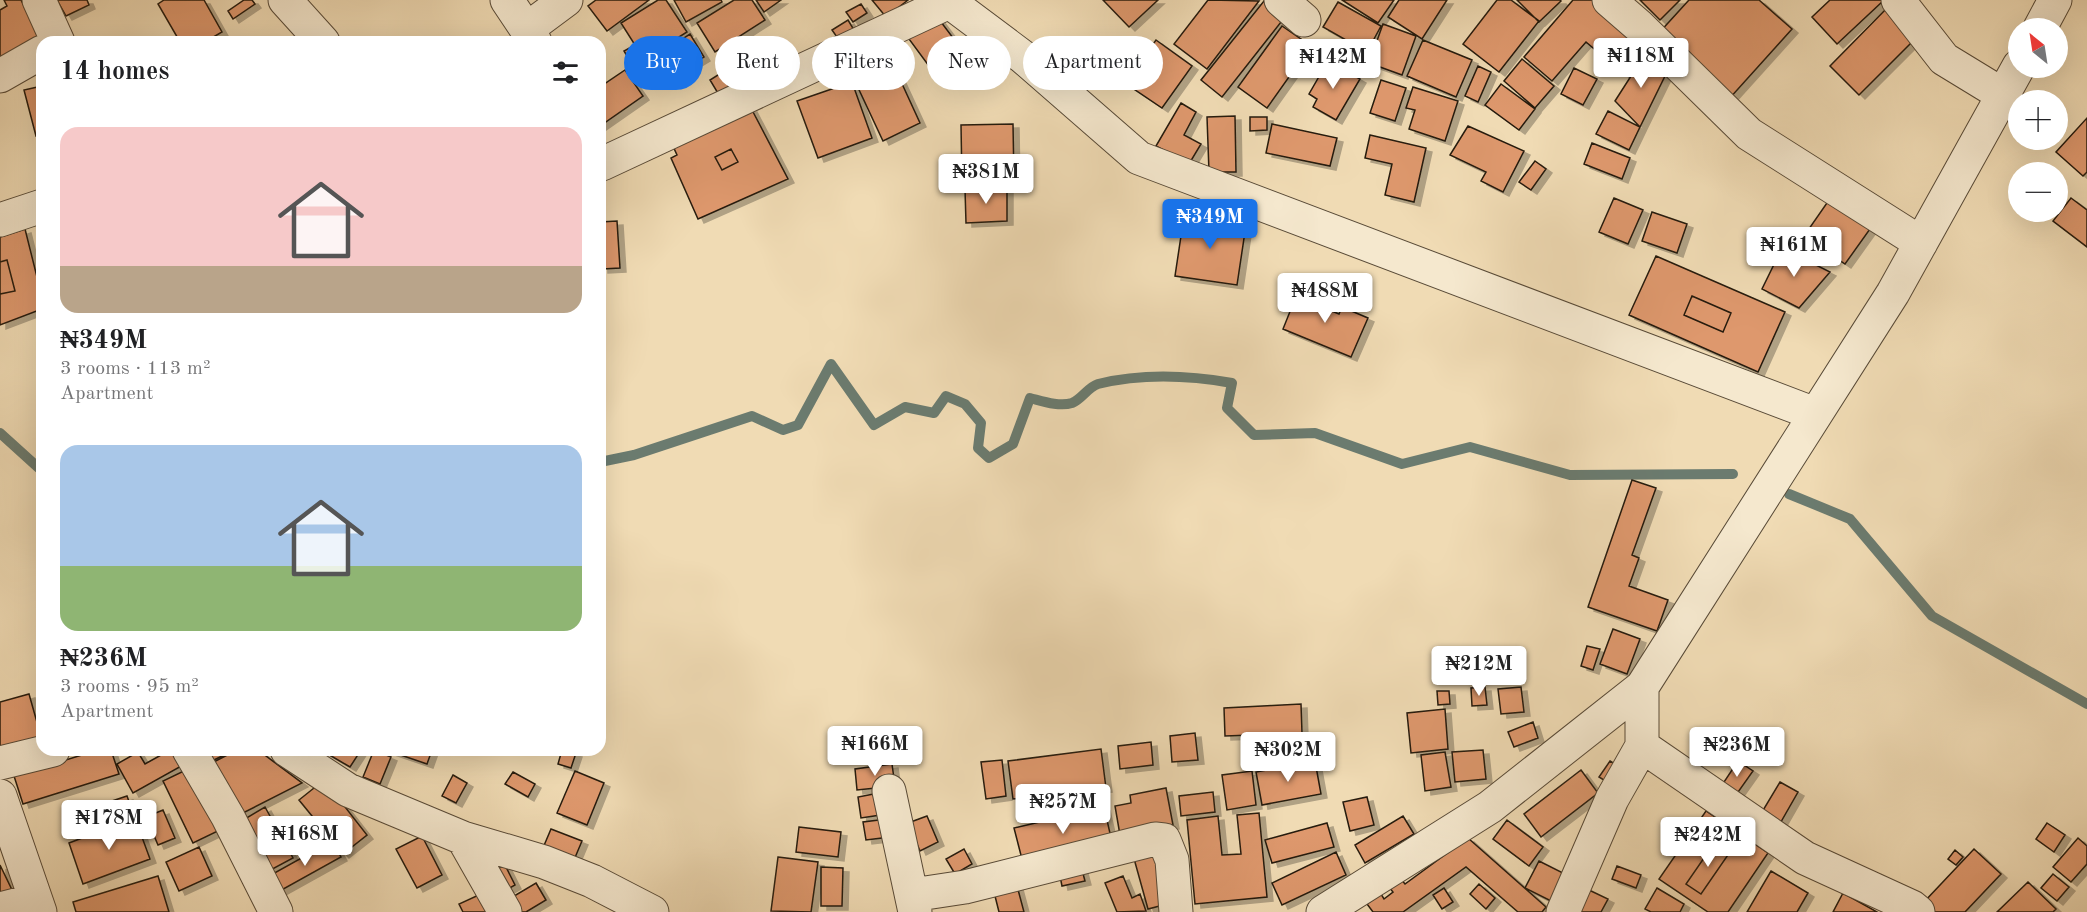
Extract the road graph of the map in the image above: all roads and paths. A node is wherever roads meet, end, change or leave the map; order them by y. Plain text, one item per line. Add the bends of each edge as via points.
1 (39, 0) edge
2 (285, 0) edge
3 (507, 0) edge
4 (566, 0) edge
5 (1609, 0) edge
6 (1898, 0) edge
7 (2055, 0) edge
8 (948, 1) edge
9 (2045, 18) edge
10 (531, 35) edge
11 (55, 36) edge
12 (315, 36) edge
13 (36, 55) edge
14 (0, 76) edge
15 (2012, 78) edge
16 (2003, 95) junction
17 (606, 162) edge
18 (36, 208) edge
19 (0, 220) edge
20 (1921, 243) junction
21 (1815, 414) junction
22 (1642, 687) junction
23 (1642, 746) junction
24 (36, 754) edge
25 (192, 756) edge
26 (296, 756) edge
27 (0, 764) edge
28 (890, 791) dead end
29 (0, 796) edge
30 (463, 838) junction
31 (914, 903) edge
32 (37, 906) edge
33 (0, 909) edge
34 (1327, 911) edge
35 (276, 912) edge
36 (506, 912) edge
37 (652, 912) edge
38 (1176, 912) edge
39 (1563, 912) edge
40 (1918, 912) edge

1 - 11 street
2 - 12 street
3 - 10 street
4 - 10 street
5 - 20 street via 1749,134
6 - 16 street via 1944,59
7 - 9 street
8 - 17 street
8 - 21 street via 1023,57 1139,158
13 - 14 street
15 - 16 street
16 - 20 street
18 - 19 street
20 - 21 street
21 - 22 street
22 - 23 street
22 - 34 street via 1490,807
23 - 39 street via 1612,799
23 - 40 street via 1805,858
24 - 27 street
25 - 35 street
26 - 30 street via 348,790
28 - 31 street
29 - 32 street
30 - 36 street
30 - 37 street via 544,862
31 - 38 street via 1155,839 1164,840 1172,860
32 - 33 street

